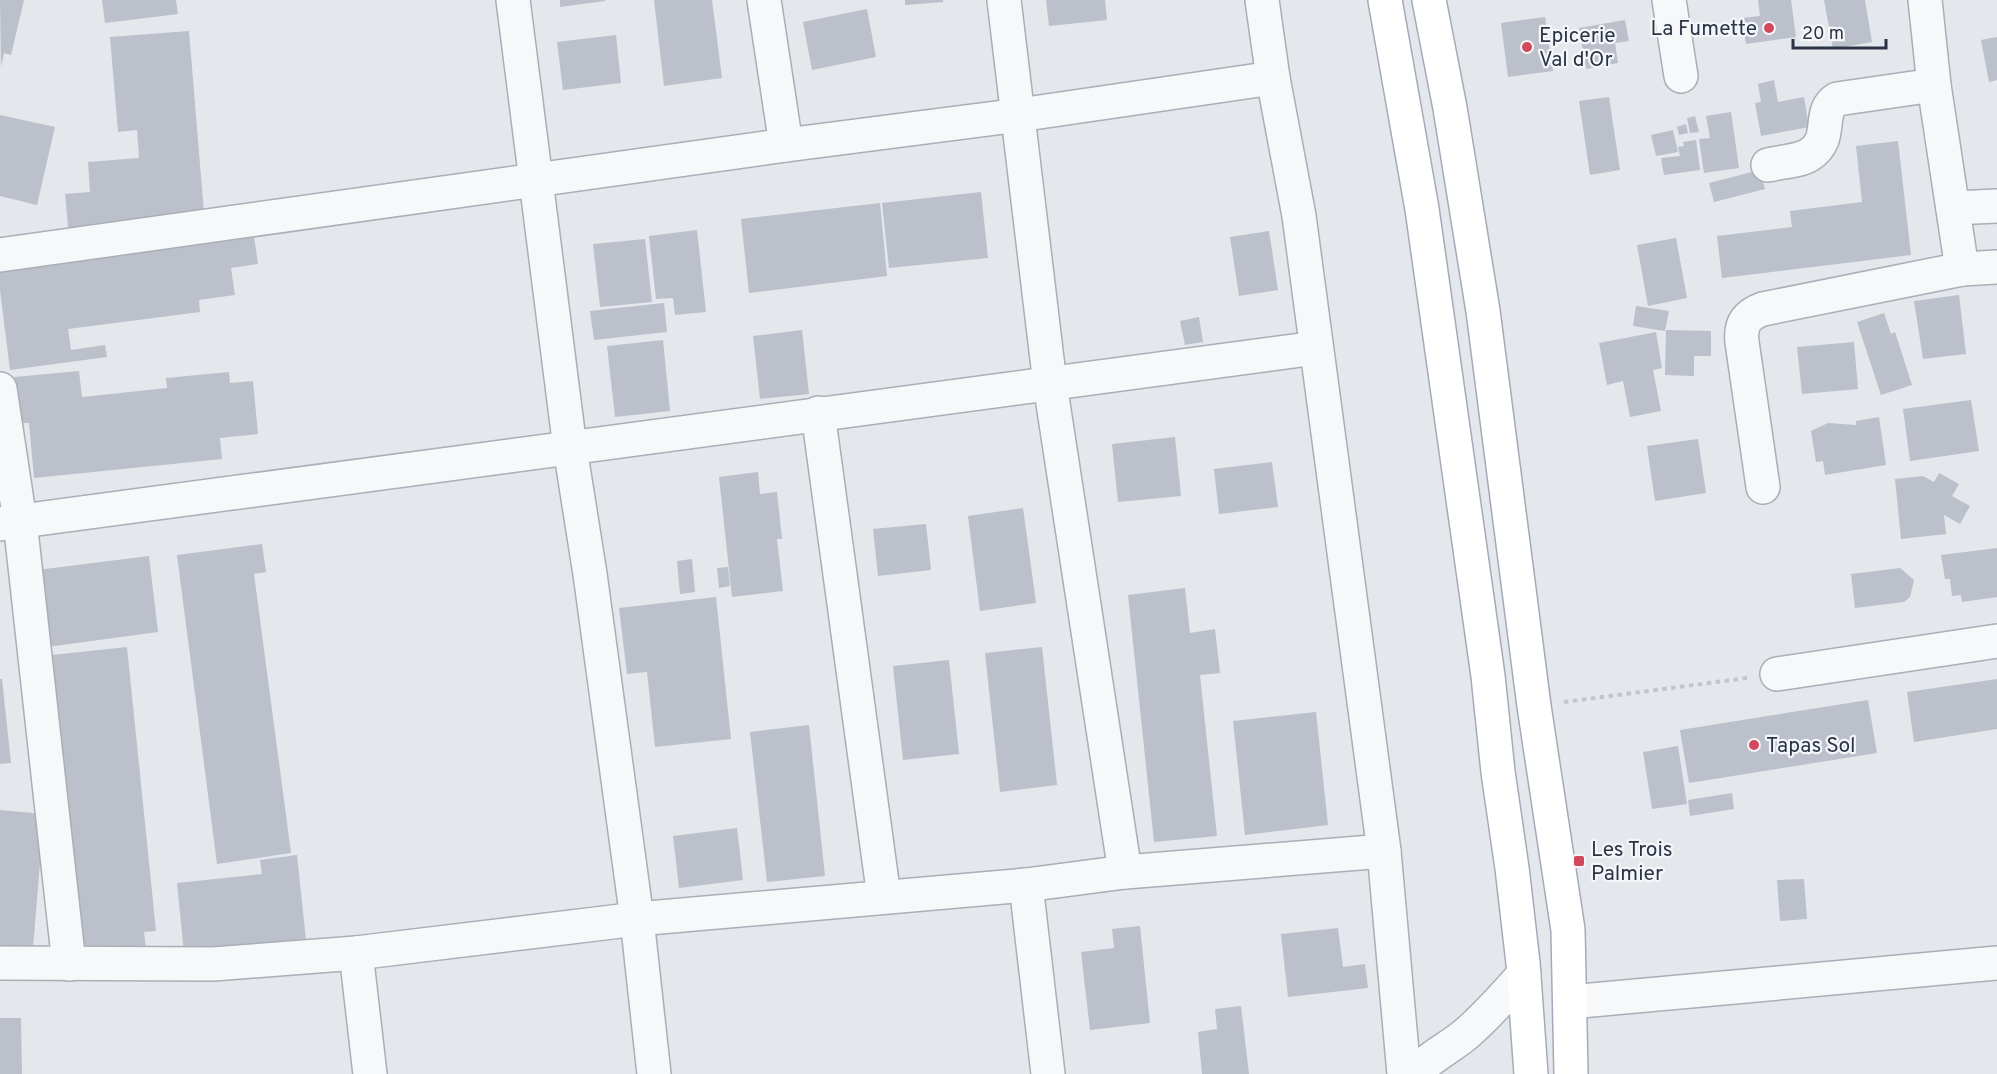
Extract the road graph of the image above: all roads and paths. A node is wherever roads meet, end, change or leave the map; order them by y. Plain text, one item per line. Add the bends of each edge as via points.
1 (513, 0) edge
2 (764, 0) edge
3 (1004, 0) edge
4 (1262, 0) edge
5 (1385, 0) edge
6 (1429, 0) edge
7 (1669, 0) edge
8 (1925, 0) edge
9 (1681, 76) dead end
10 (1273, 78) junction
11 (1934, 85) junction
12 (1019, 115) junction
13 (786, 145) junction
14 (1768, 165) dead end
15 (537, 181) junction
16 (1997, 206) edge
17 (1953, 208) junction
18 (0, 255) edge
19 (1997, 267) edge
20 (1962, 269) junction
21 (1316, 348) junction
22 (1050, 384) junction
23 (0, 389) edge
24 (818, 413) junction
25 (570, 447) junction
26 (1763, 487) dead end
27 (10, 523) edge
28 (1997, 640) edge
29 (1777, 674) joint
30 (1534, 706) junction
31 (1384, 851) junction
32 (1125, 873) junction
33 (1026, 885) junction
34 (885, 897) junction
35 (637, 919) junction
36 (356, 952) junction
37 (0, 963) edge
38 (1997, 963) edge
39 (69, 964) junction
40 (1524, 974) junction
41 (1570, 1002) junction
42 (370, 1074) edge
43 (654, 1074) edge
44 (1048, 1074) edge
45 (1404, 1074) edge
46 (1415, 1074) edge
47 (1531, 1074) edge
48 (1571, 1074) edge

1 - 15 street
2 - 13 street
3 - 12 street
4 - 10 street
5 - 40 main road via 1422,210 1459,467
6 - 30 main road via 1483,311
7 - 9 street
8 - 11 street
10 - 12 street
10 - 21 street via 1299,216
11 - 14 street via 1837,99 1830,103 1823,141 1818,148 1808,156
11 - 17 street
12 - 13 street
12 - 22 street
13 - 15 street
15 - 18 street
15 - 25 street
16 - 17 street
17 - 20 street
19 - 20 street
20 - 26 street via 1763,309 1745,320 1741,331
21 - 22 street
21 - 31 street
22 - 24 street
22 - 32 street
23 - 27 street
24 - 25 street
24 - 34 street
25 - 27 street
25 - 35 street
27 - 39 street
28 - 29 street
29 - 30 path
30 - 41 main road via 1568,930
31 - 32 street
31 - 45 street
32 - 33 street
33 - 34 street
33 - 44 street
34 - 35 street
35 - 36 street
35 - 43 street
36 - 39 street via 213,963
36 - 42 street
37 - 39 street
38 - 41 street
40 - 46 street via 1473,1027
40 - 47 main road
41 - 48 main road

